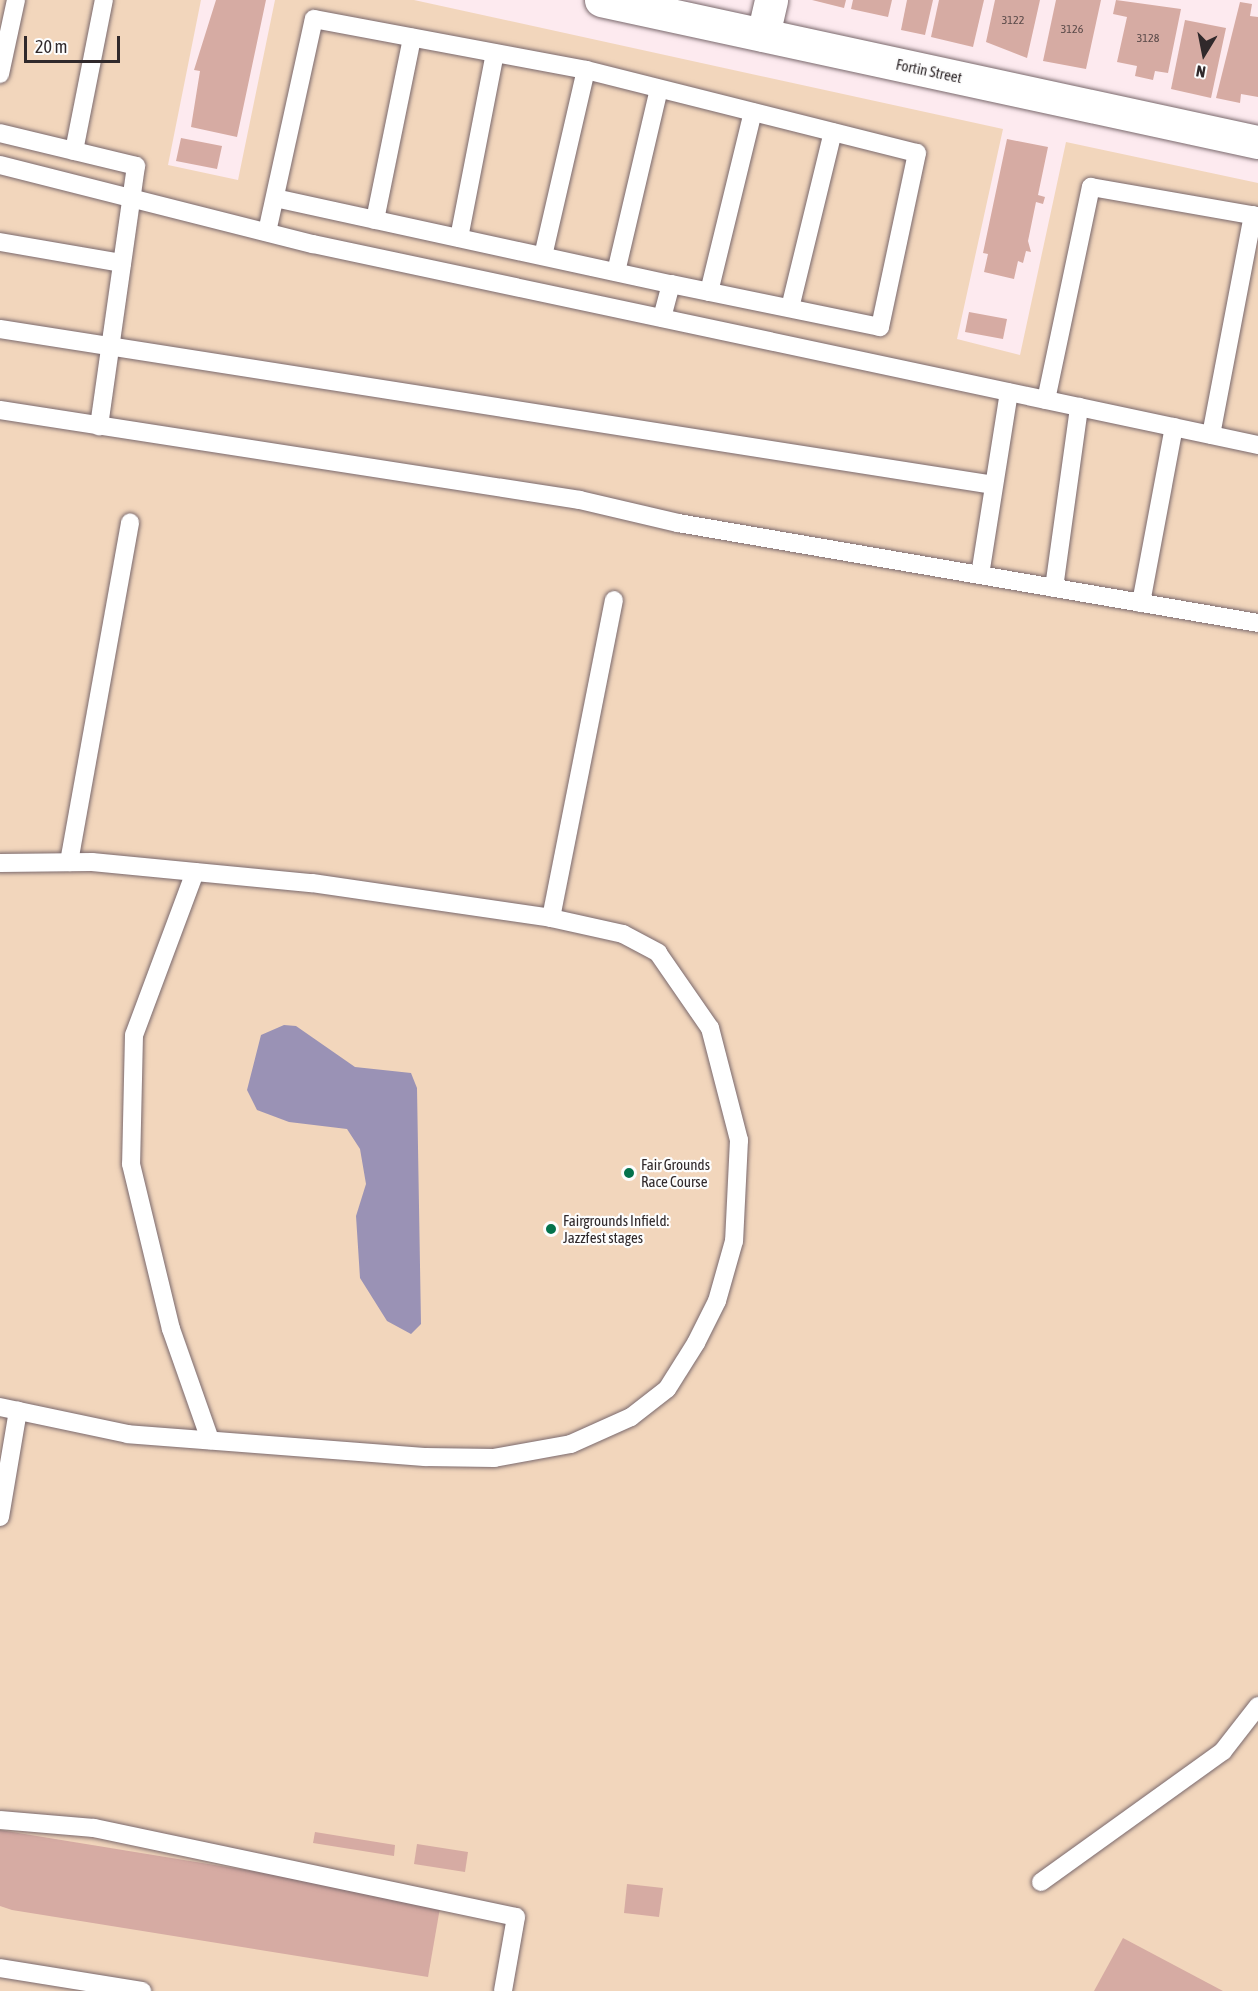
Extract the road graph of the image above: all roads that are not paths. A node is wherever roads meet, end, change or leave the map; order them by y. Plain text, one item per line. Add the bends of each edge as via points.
1 (15, 0) edge
2 (104, 0) edge
3 (601, 0) edge
4 (771, 0) edge
5 (763, 35) junction
6 (412, 38) junction
7 (495, 53) junction
8 (586, 70) junction
9 (0, 74) edge
10 (659, 89) junction
11 (753, 112) junction
12 (833, 132) junction
13 (0, 133) edge
14 (1258, 142) edge
15 (74, 151) junction
16 (0, 165) edge
17 (275, 198) junction
18 (132, 199) junction
19 (1256, 216) edge
20 (375, 220) junction
21 (267, 232) junction
22 (459, 238) junction
23 (0, 242) edge
24 (543, 256) junction
25 (122, 263) junction
26 (616, 272) junction
27 (671, 284) junction
28 (709, 292) junction
29 (790, 308) junction
30 (662, 318) junction
31 (0, 329) edge
32 (110, 347) junction
33 (1009, 392) junction
34 (1046, 400) junction
35 (1079, 407) junction
36 (0, 410) edge
37 (99, 426) junction
38 (1174, 427) junction
39 (1211, 435) junction
40 (1258, 445) edge
41 (994, 485) junction
42 (130, 522) dead end
43 (980, 575) junction
44 (1054, 588) junction
45 (614, 600) dead end
46 (1141, 603) junction
47 (1258, 623) edge
48 (69, 862) junction
49 (0, 863) edge
50 (195, 872) junction
51 (551, 918) junction
52 (9, 1409) edge
53 (210, 1440) junction
54 (0, 1517) edge
55 (1258, 1706) edge
56 (0, 1820) edge
57 (1041, 1882) dead end
58 (0, 1968) edge
59 (142, 1991) edge
60 (503, 1991) edge

1 - 9 lane
2 - 15 lane
3 - 5 street, Fortin Street
4 - 5 street
5 - 14 street, Fortin Street
6 - 7 lane
6 - 17 lane via 314,19
6 - 20 lane
7 - 8 lane
7 - 22 lane
8 - 10 lane
8 - 24 lane
10 - 11 lane
10 - 26 lane
11 - 12 lane
11 - 28 lane
12 - 29 lane
12 - 29 lane via 917,153 880,327
13 - 15 lane
15 - 18 lane via 136,166
16 - 18 lane
17 - 20 lane
17 - 21 lane
18 - 21 lane
18 - 25 lane
19 - 34 lane via 1091,187
19 - 39 lane
20 - 22 lane
21 - 30 lane
22 - 24 lane
23 - 25 lane
24 - 26 lane
25 - 32 lane
26 - 27 lane
27 - 28 lane
27 - 30 lane
28 - 29 lane
30 - 33 lane
31 - 32 lane
32 - 37 lane
32 - 41 lane
33 - 34 lane
33 - 41 lane
34 - 35 lane
35 - 38 lane
35 - 44 lane
36 - 37 lane
37 - 43 lane via 580,500 678,523
38 - 39 lane
38 - 46 lane
39 - 40 lane
41 - 43 lane
42 - 48 lane
43 - 44 lane
44 - 46 lane
45 - 51 lane
46 - 47 lane
48 - 49 lane
48 - 50 lane
50 - 51 lane
50 - 53 lane via 134,1035 131,1164 171,1329
51 - 53 lane via 623,934 658,952 710,1028 739,1140 735,1241 723,1281 667,1389 631,1417 571,1444 494,1458
52 - 53 lane via 128,1434
52 - 54 lane
55 - 57 lane via 1223,1751
56 - 60 lane via 94,1828 516,1917
58 - 59 lane

